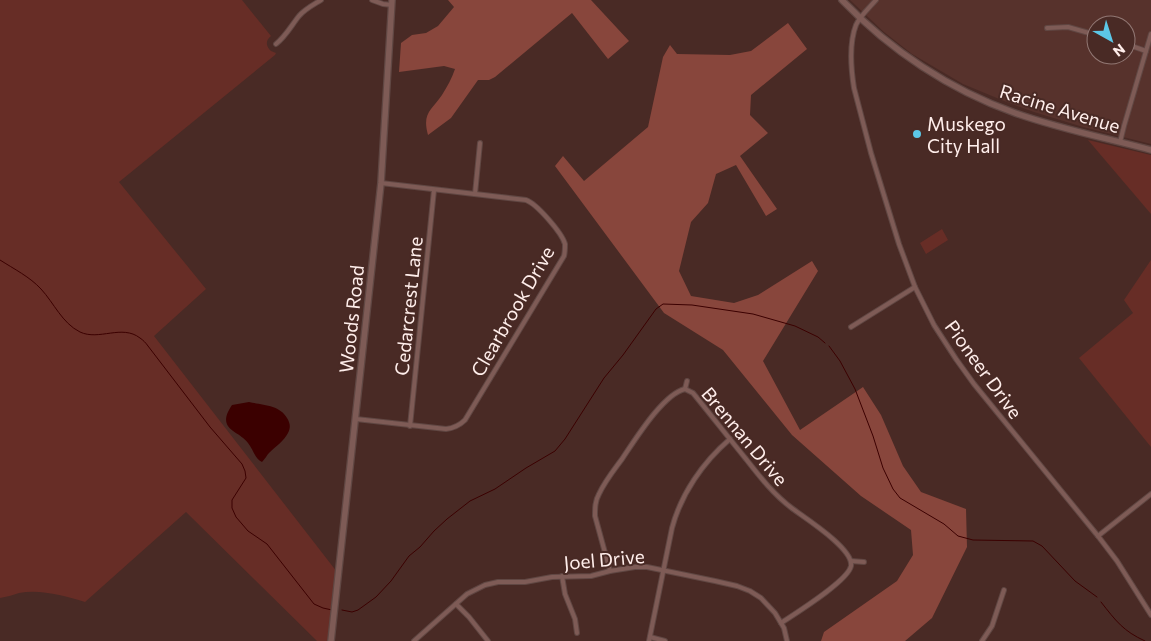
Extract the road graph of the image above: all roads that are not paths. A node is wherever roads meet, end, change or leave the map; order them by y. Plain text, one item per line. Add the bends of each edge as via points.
1 (372, 0) edge
2 (842, 0) edge
3 (876, 0) edge
4 (319, 1) edge
5 (392, 3) edge
6 (860, 18) junction
7 (1047, 28) dead end
8 (1086, 32) edge
9 (1151, 34) edge
10 (276, 44) dead end
11 (1136, 48) edge
12 (1146, 51) junction
13 (1120, 142) junction
14 (480, 143) dead end
15 (1151, 150) edge
16 (380, 183) junction
17 (434, 190) junction
18 (475, 194) junction
19 (915, 287) junction
20 (851, 327) dead end
21 (687, 382) dead end
22 (686, 389) junction
23 (356, 419) junction
24 (410, 426) junction
25 (730, 440) junction
26 (1151, 494) edge
27 (1098, 536) junction
28 (851, 561) junction
29 (864, 562) dead end
30 (663, 570) junction
31 (610, 571) junction
32 (562, 576) junction
33 (1004, 590) dead end
34 (456, 604) junction
35 (1151, 615) edge
36 (781, 623) junction
37 (577, 633) dead end
38 (650, 639) edge
39 (332, 641) edge
40 (414, 641) edge
41 (488, 641) edge
42 (665, 641) edge
43 (787, 641) edge
44 (982, 641) edge

1 - 5 street
2 - 6 street, Racine Avenue
3 - 6 street
4 - 10 street via 300,14
5 - 16 street, Woods Road
6 - 13 street, Racine Avenue via 922,66 981,99 1030,118
6 - 19 street, Pioneer Drive via 851,55 854,88 873,160
7 - 8 street
9 - 12 street
11 - 12 street
12 - 13 street
13 - 15 street, Racine Avenue
14 - 18 street
16 - 17 street, Clearbrook Drive
16 - 23 street, Woods Road
17 - 18 street, Clearbrook Drive
17 - 24 street, Cedarcrest Lane
18 - 24 street, Clearbrook Drive via 531,202 562,238 564,256 462,423 446,429
19 - 20 street
19 - 27 street, Pioneer Drive via 956,359
21 - 22 street
22 - 25 street, Brennan Drive via 693,393
22 - 31 street, Brennan Drive via 677,392 651,416 598,495 595,516
23 - 24 street, Clearbrook Drive
23 - 39 street, Woods Road
25 - 28 street, Brennan Drive via 774,492 835,541
25 - 30 street via 710,458 682,500 673,522
26 - 27 street
27 - 35 street, Pioneer Drive
28 - 29 street
28 - 36 street via 850,571 836,584
30 - 31 street, Joel Drive via 636,567
30 - 36 street, Joel Drive via 744,588 765,602
30 - 38 street
31 - 32 street, Joel Drive via 591,576
32 - 34 street, Joel Drive via 485,585
32 - 37 street
33 - 44 street via 992,626
34 - 40 street, Joel Drive
34 - 41 street
36 - 43 street, Joel Drive
38 - 42 street

